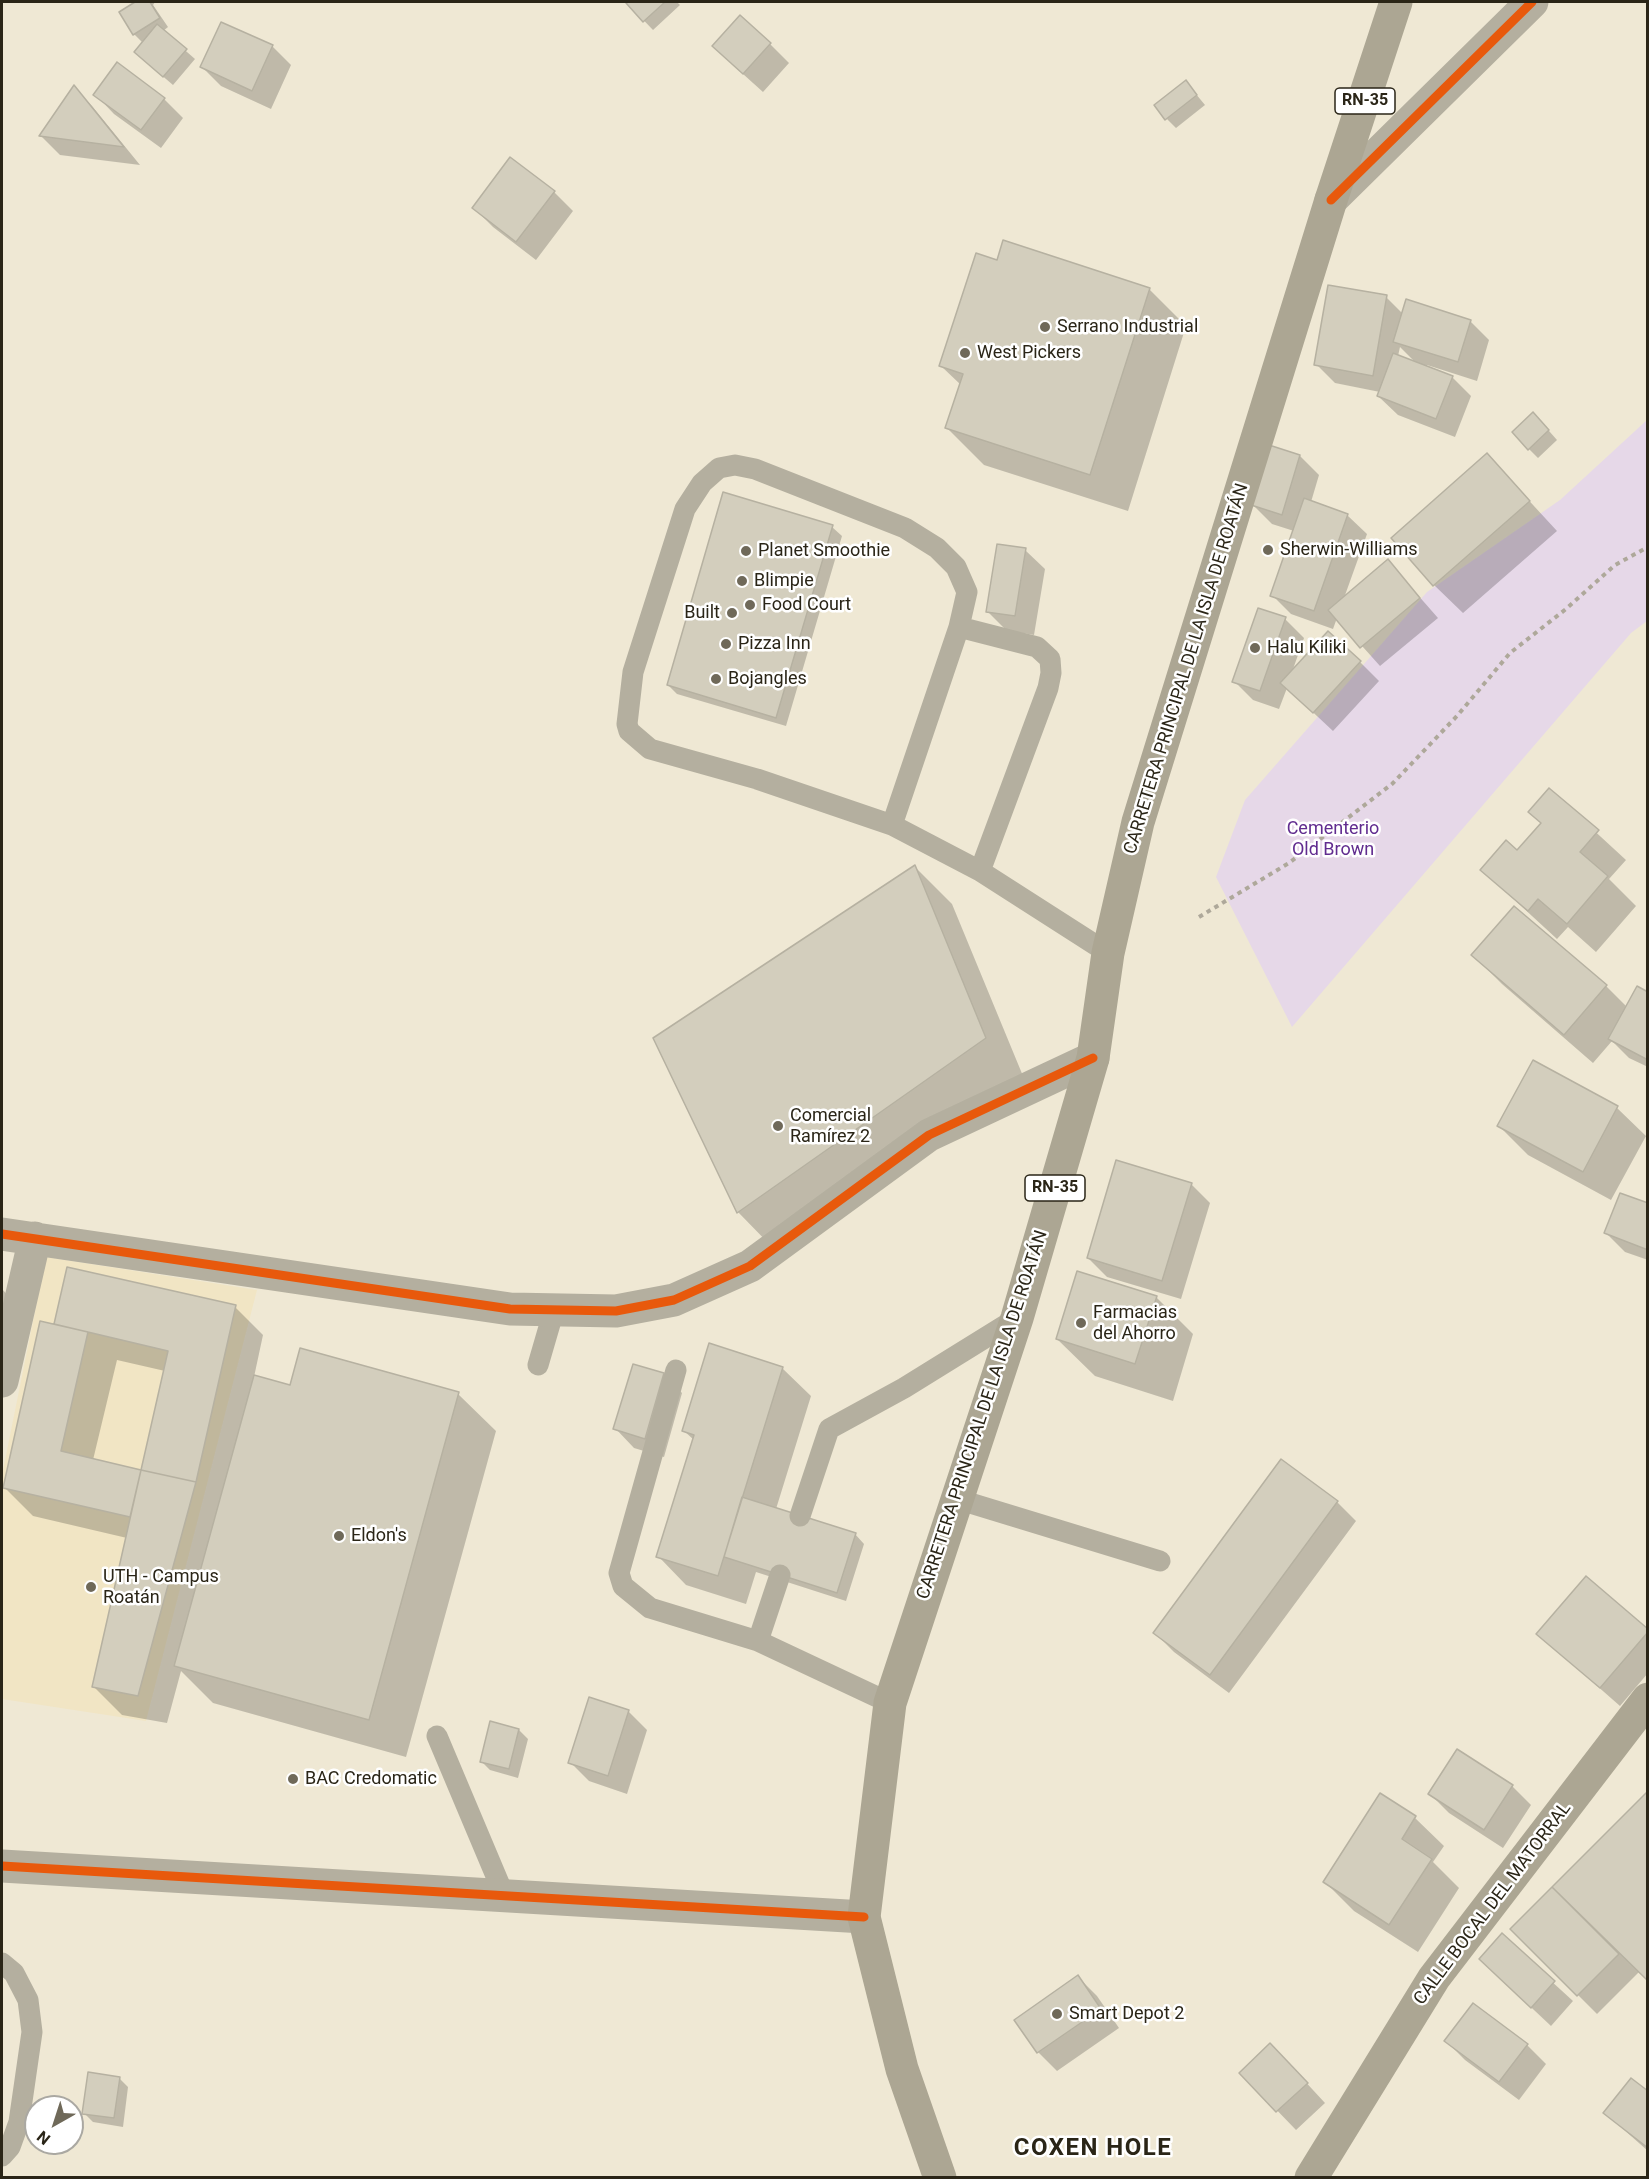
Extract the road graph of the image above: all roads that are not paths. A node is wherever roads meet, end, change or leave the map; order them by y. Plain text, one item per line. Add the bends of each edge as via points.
1 (1396, 2) edge
2 (1532, 2) edge
3 (1331, 200) junction
4 (959, 627) junction
5 (892, 825) junction
6 (980, 871) junction
7 (1108, 953) junction
8 (1093, 1058) junction
9 (2, 1234) edge
10 (35, 1238) junction
11 (554, 1310) junction
12 (1017, 1318) junction
13 (538, 1365) dead end
14 (676, 1370) dead end
15 (2, 1382) edge
16 (957, 1499) junction
17 (800, 1516) dead end
18 (1160, 1561) dead end
19 (780, 1575) dead end
20 (758, 1641) junction
21 (1647, 1699) edge
22 (890, 1703) junction
23 (437, 1736) dead end
24 (2, 1866) edge
25 (504, 1895) junction
26 (864, 1917) junction
27 (2, 1963) edge
28 (2, 2156) edge
29 (940, 2178) edge
30 (1311, 2178) edge

1 - 3 main road, CARRETERA PRINCIPAL DE LA ISLA DE ROATÁN / RN-35
2 - 3 street
3 - 7 main road, CARRETERA PRINCIPAL DE LA ISLA DE ROATÁN / RN-35 via 1138,822
4 - 5 lane
4 - 5 lane via 967,592 956,567 937,548 905,528 755,469 735,465 719,468 702,483 685,509 633,672 629,731 650,749 757,779
4 - 6 lane via 1036,647 1050,659 1052,673
5 - 6 lane
6 - 7 lane
7 - 8 main road, CARRETERA PRINCIPAL DE LA ISLA DE ROATÁN / RN-35
8 - 11 street via 929,1135 750,1266 674,1300 616,1311
8 - 12 main road, CARRETERA PRINCIPAL DE LA ISLA DE ROATÁN / RN-35
9 - 10 street
10 - 11 street via 510,1309
10 - 15 street
11 - 13 lane
12 - 16 main road, CARRETERA PRINCIPAL DE LA ISLA DE ROATÁN / RN-35
12 - 17 lane via 829,1429
14 - 20 lane via 619,1573 623,1586 650,1608
16 - 18 lane
16 - 22 main road, CARRETERA PRINCIPAL DE LA ISLA DE ROATÁN / RN-35
19 - 20 lane
20 - 22 lane
21 - 30 main road, CALLE BOCAL DEL MATORRAL via 1434,1978
22 - 26 main road, CARRETERA PRINCIPAL DE LA ISLA DE ROATÁN / RN-35
23 - 25 lane
24 - 25 street
25 - 26 street
26 - 29 main road, CARRETERA PRINCIPAL DE LA ISLA DE ROATÁN / RN-35 via 902,2069
27 - 28 lane via 14,1973 28,2000 32,2032 19,2122 10,2147

